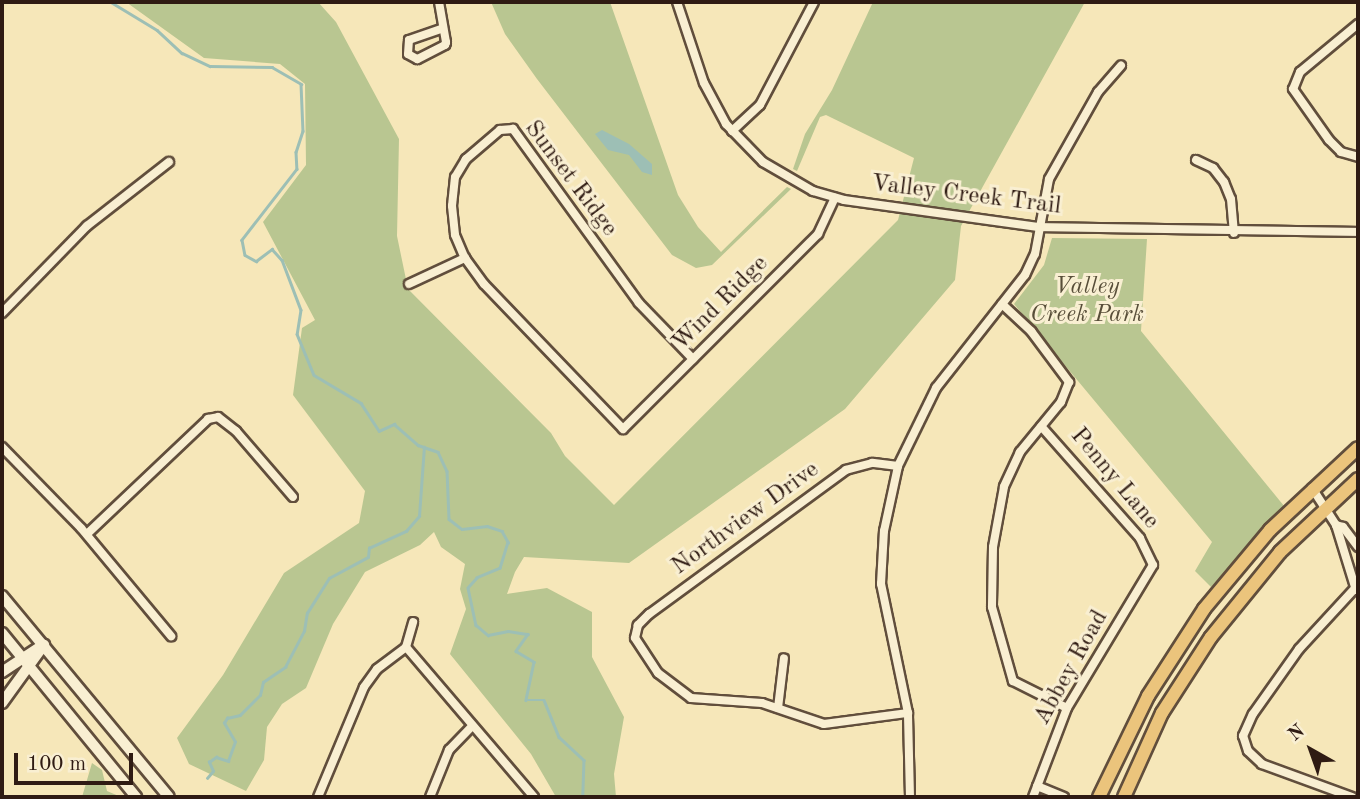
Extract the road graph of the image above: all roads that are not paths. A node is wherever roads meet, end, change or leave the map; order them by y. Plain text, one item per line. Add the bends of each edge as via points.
1 (439, 2) edge
2 (677, 2) edge
3 (814, 2) edge
4 (1358, 24) edge
5 (443, 28) junction
6 (1121, 66) dead end
7 (732, 131) junction
8 (1358, 157) edge
9 (1196, 160) dead end
10 (169, 162) dead end
11 (835, 198) junction
12 (1038, 227) junction
13 (1358, 232) edge
14 (1234, 233) junction
15 (465, 258) junction
16 (409, 284) dead end
17 (1002, 304) junction
18 (2, 313) edge
19 (693, 359) junction
20 (1041, 426) junction
21 (623, 429) joint
22 (2, 447) edge
23 (1358, 448) edge
24 (11, 460) junction
25 (898, 466) junction
26 (2, 468) edge
27 (1358, 479) edge
28 (1312, 488) junction
29 (293, 497) dead end
30 (1326, 507) junction
31 (1336, 525) junction
32 (87, 534) junction
33 (1358, 548) edge
34 (1152, 561) joint
35 (1357, 589) edge
36 (2, 596) edge
37 (413, 622) dead end
38 (2, 633) edge
39 (171, 636) dead end
40 (44, 645) junction
41 (406, 647) junction
42 (20, 656) junction
43 (785, 658) dead end
44 (30, 668) junction
45 (2, 671) edge
46 (2, 703) edge
47 (778, 708) junction
48 (1067, 708) junction
49 (908, 712) junction
50 (471, 727) junction
51 (1037, 786) junction
52 (136, 797) edge
53 (169, 797) edge
54 (318, 797) edge
55 (430, 797) edge
56 (534, 797) edge
57 (910, 797) edge
58 (1033, 797) edge
59 (1064, 797) edge
60 (1099, 797) edge
61 (1124, 797) edge
62 (1352, 797) edge

1 - 5 street
2 - 7 street, Valley Creek Trail via 708,92
3 - 7 street via 760,105
4 - 8 street via 1300,72 1293,89 1329,140 1341,152
5 - 5 street via 443,48 417,59 408,54 409,40
6 - 12 street via 1098,92 1054,169
7 - 11 street, Valley Creek Trail via 772,169
9 - 14 street via 1213,168 1224,182 1231,199
10 - 18 street via 87,226
11 - 12 street, Valley Creek Trail
11 - 19 street, Wind Ridge via 818,234
12 - 14 street, Valley Creek Trail
12 - 17 street via 1032,264
13 - 14 street, Valley Creek Trail
15 - 16 street
15 - 19 street, Sunset Ridge via 452,216 455,177 471,153 500,130 510,128 639,303
15 - 21 street, Sunset Ridge
17 - 20 street via 1040,341 1069,382 1067,392
17 - 25 street via 936,388
19 - 21 street, Wind Ridge
20 - 34 street, Penny Lane via 1117,510
20 - 48 street via 1020,452 1004,487 995,527 990,590 1008,673 1019,686
22 - 24 street
23 - 28 main road
24 - 26 street
24 - 32 street
25 - 47 street, Northview Drive via 872,463 846,470 638,625 635,638 658,673 681,693
25 - 49 street via 884,531 881,584
27 - 30 main road
28 - 30 street
28 - 60 main road via 1253,549 1191,626 1140,710
29 - 32 street via 236,431 218,417 208,419
30 - 31 street
30 - 61 main road via 1258,577 1194,662 1162,713
31 - 33 street via 1343,527
31 - 35 street
32 - 39 street
34 - 48 street, Abbey Road via 1150,572
35 - 62 street via 1330,611 1280,674 1243,736 1248,751 1262,764
36 - 40 main road
37 - 41 street
38 - 42 main road
40 - 42 street
40 - 44 street
40 - 53 main road
41 - 50 street
41 - 54 street via 377,669 364,687
42 - 44 main road
42 - 45 street
43 - 47 street
44 - 46 street
44 - 52 main road
47 - 49 street via 824,724
48 - 51 street, Abbey Road
49 - 57 street
50 - 55 street via 449,750
50 - 56 street
51 - 58 street, Abbey Road
51 - 59 street

